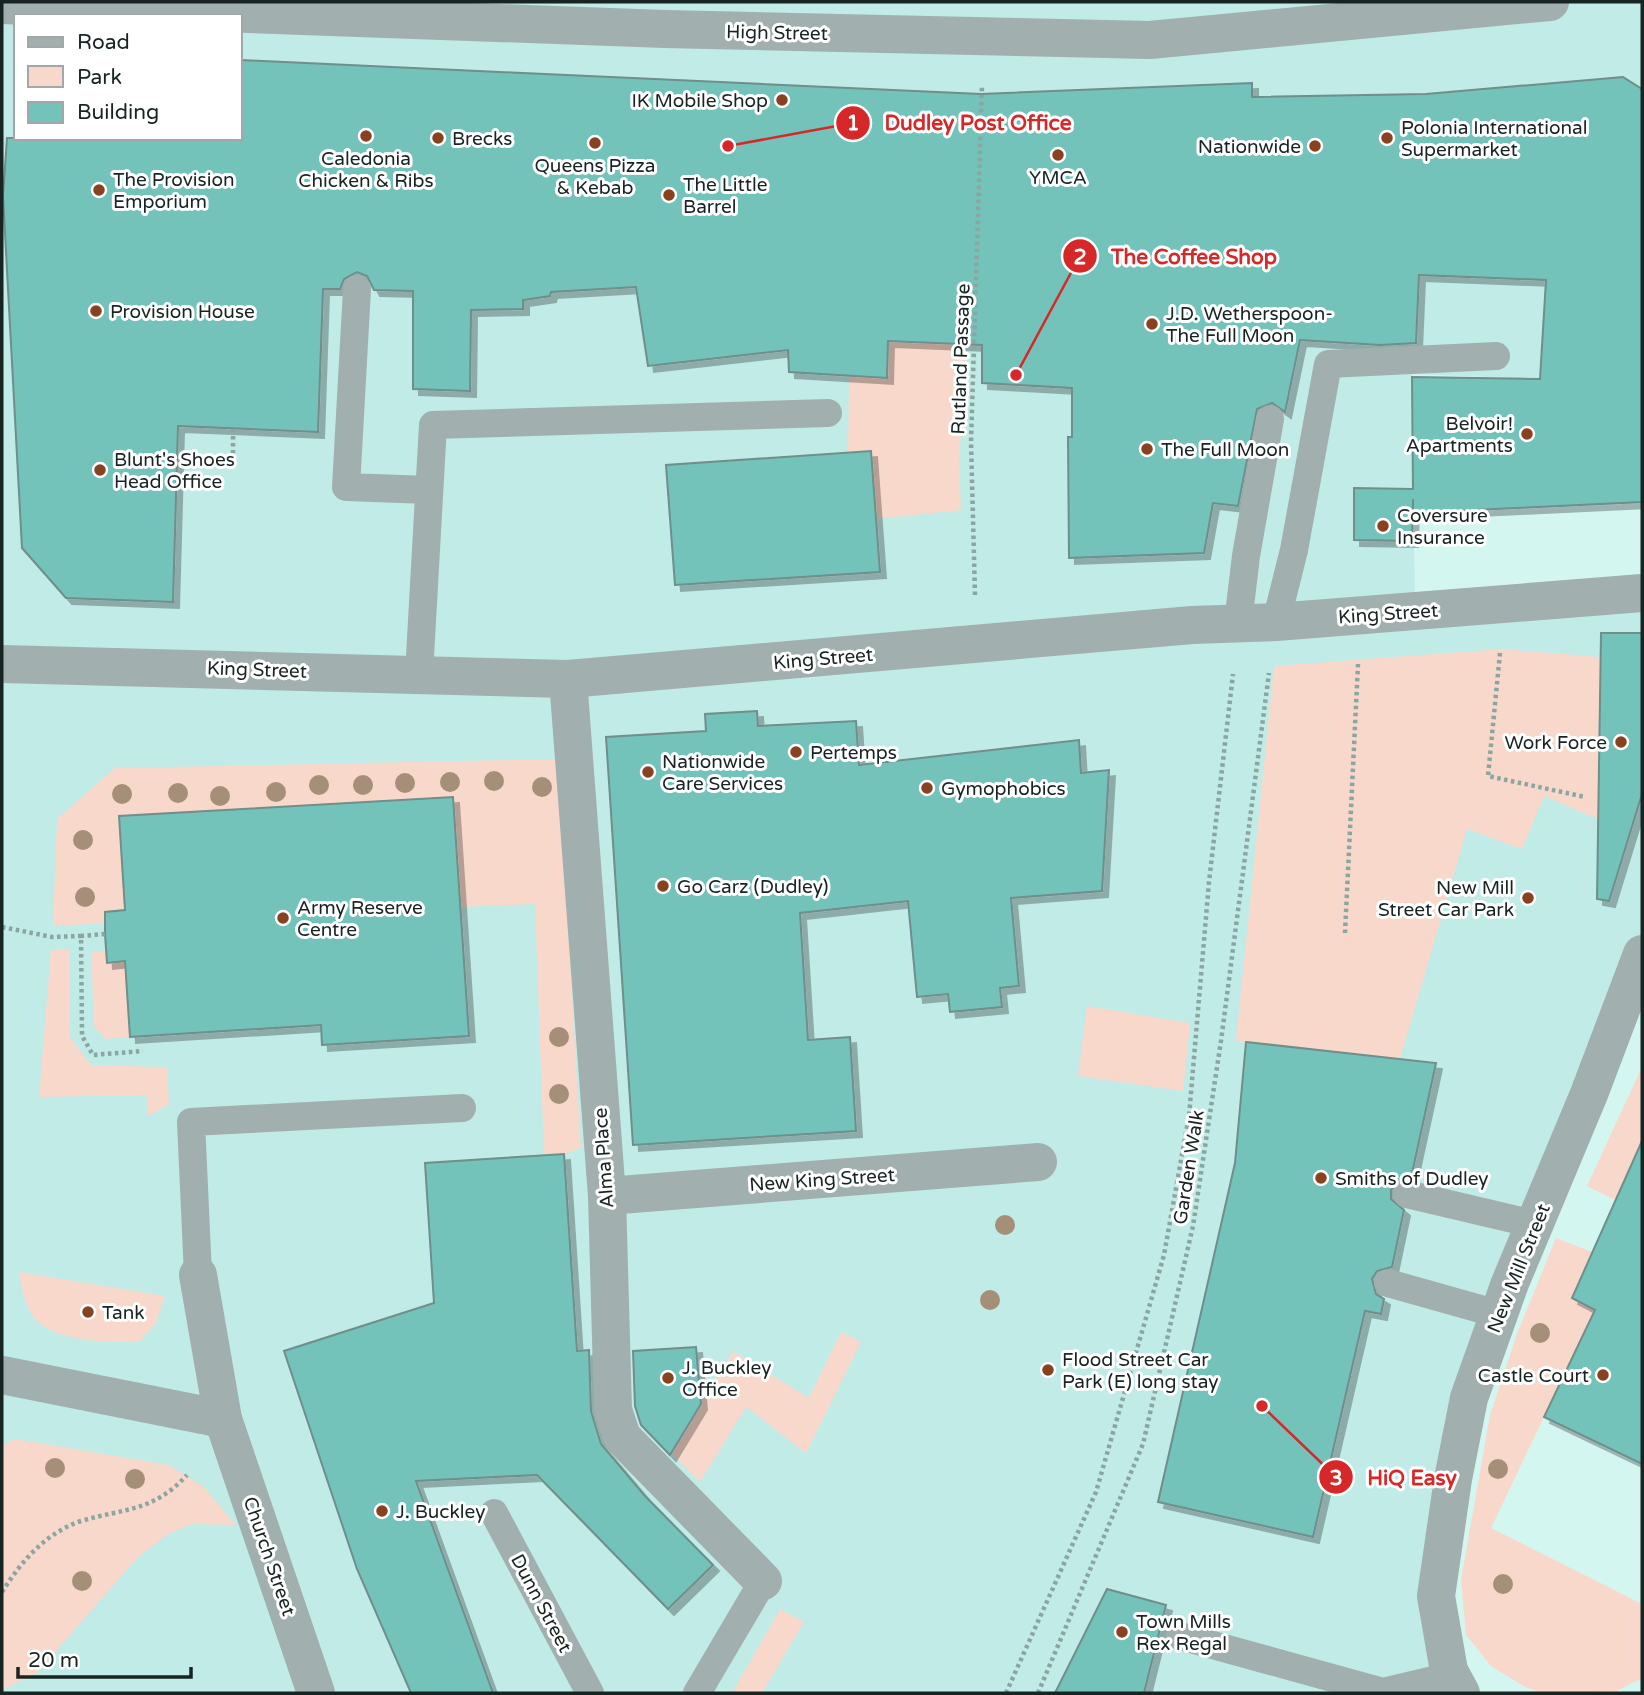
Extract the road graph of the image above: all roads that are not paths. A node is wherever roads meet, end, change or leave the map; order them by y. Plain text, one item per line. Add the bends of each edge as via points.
1 (1550, 2) edge
2 (2, 5) edge
3 (357, 289) dead end
4 (1496, 356) dead end
5 (828, 414) dead end
6 (1270, 419) dead end
7 (429, 490) junction
8 (1642, 593) edge
9 (1257, 622) junction
10 (2, 664) edge
11 (419, 674) junction
12 (568, 679) junction
13 (1642, 954) edge
14 (462, 1108) dead end
15 (1038, 1162) dead end
16 (1407, 1194) dead end
17 (607, 1196) junction
18 (1534, 1224) junction
19 (198, 1275) joint
20 (1388, 1283) dead end
21 (1499, 1314) junction
22 (2, 1376) edge
23 (223, 1419) junction
24 (494, 1513) dead end
25 (756, 1591) joint
26 (1180, 1636) dead end
27 (1456, 1685) edge
28 (316, 1693) edge
29 (590, 1693) edge
30 (697, 1693) edge

1 - 2 street, High Street via 1150,40 665,29
3 - 7 lane via 346,487
4 - 9 lane via 1328,364 1294,550
5 - 7 lane via 433,425
6 - 9 lane via 1245,556
7 - 11 lane
8 - 9 street, King Street
9 - 12 street, King Street
10 - 11 street, King Street
11 - 12 street, King Street
12 - 17 street, Alma Place
13 - 18 street, New Mill Street
14 - 19 lane via 191,1122
15 - 17 street, New King Street
16 - 18 lane
17 - 25 street, Alma Place via 613,1410 622,1437
18 - 21 street, New Mill Street
19 - 23 street, Church Street
20 - 21 lane
21 - 27 street, New Mill Street via 1469,1398 1436,1596
22 - 23 street
23 - 28 street, Church Street
24 - 29 lane, Dunn Street
25 - 30 lane
26 - 27 lane via 1383,1692

